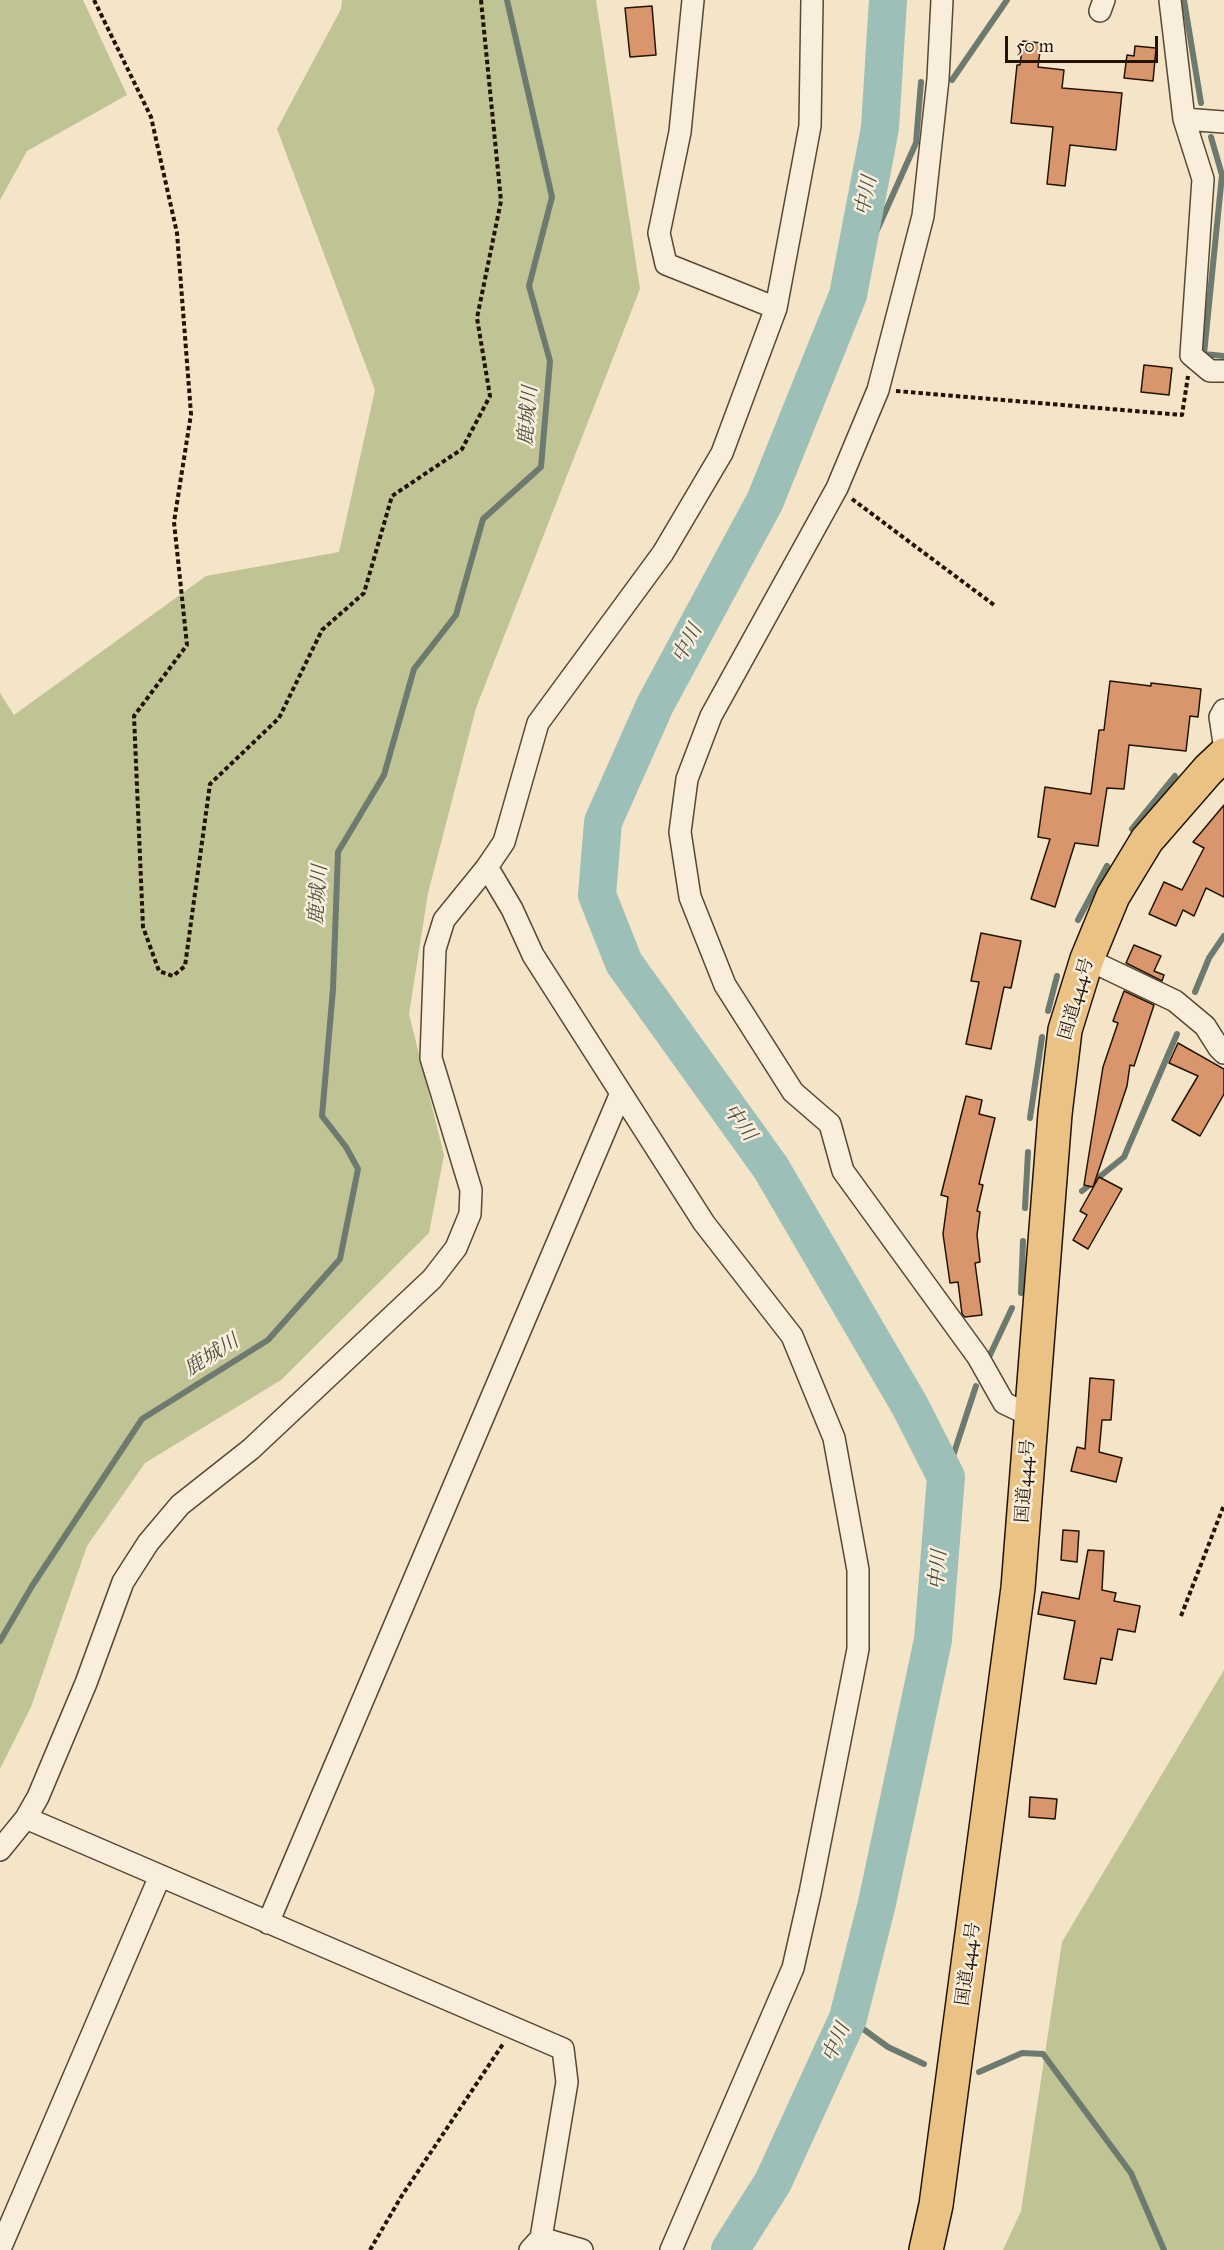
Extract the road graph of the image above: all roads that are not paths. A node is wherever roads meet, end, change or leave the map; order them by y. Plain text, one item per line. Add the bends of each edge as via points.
1 (693, 0) edge
2 (812, 0) edge
3 (942, 0) edge
4 (1170, 0) edge
5 (1184, 118) junction
6 (1224, 122) edge
7 (776, 308) junction
8 (1224, 371) edge
9 (1224, 710) edge
10 (1224, 743) edge
11 (1224, 755) edge
12 (487, 867) junction
13 (1088, 959) junction
14 (1224, 1053) edge
15 (621, 1093) junction
16 (1031, 1416) junction
17 (26, 1818) junction
18 (0, 1850) edge
19 (160, 1876) junction
20 (268, 1923) junction
21 (536, 2244) edge
22 (0, 2249) edge
23 (582, 2250) edge
24 (671, 2250) edge
25 (926, 2250) edge

1 - 7 street via 680,132 659,233 666,264
2 - 7 street via 810,126
3 - 16 street via 923,216 878,390 837,488 711,716 687,779 680,832 690,897 725,985 793,1092 830,1125 843,1171 978,1357 1004,1403
4 - 5 street
5 - 6 street
5 - 8 street via 1203,179 1191,355 1210,371
7 - 12 street via 722,453 663,553 538,723 504,842
9 - 10 street via 1220,717
11 - 13 highway, 国道444号 via 1147,840 1113,896
12 - 15 street via 533,955
12 - 17 street via 444,920 435,949 431,1058 471,1190 470,1214 456,1248 432,1279 251,1449 180,1505 147,1543 123,1582 86,1683
13 - 14 street via 1174,1001 1205,1026
13 - 16 highway, 国道444号 via 1065,1030
15 - 20 street
15 - 24 street via 704,1223 792,1336 834,1438 858,1570 858,1649 793,1968
16 - 25 highway, 国道444号 via 1018,1588 936,2205
17 - 18 street
17 - 19 street
19 - 20 street
19 - 22 street
20 - 21 street via 563,2049 567,2082
21 - 23 street

